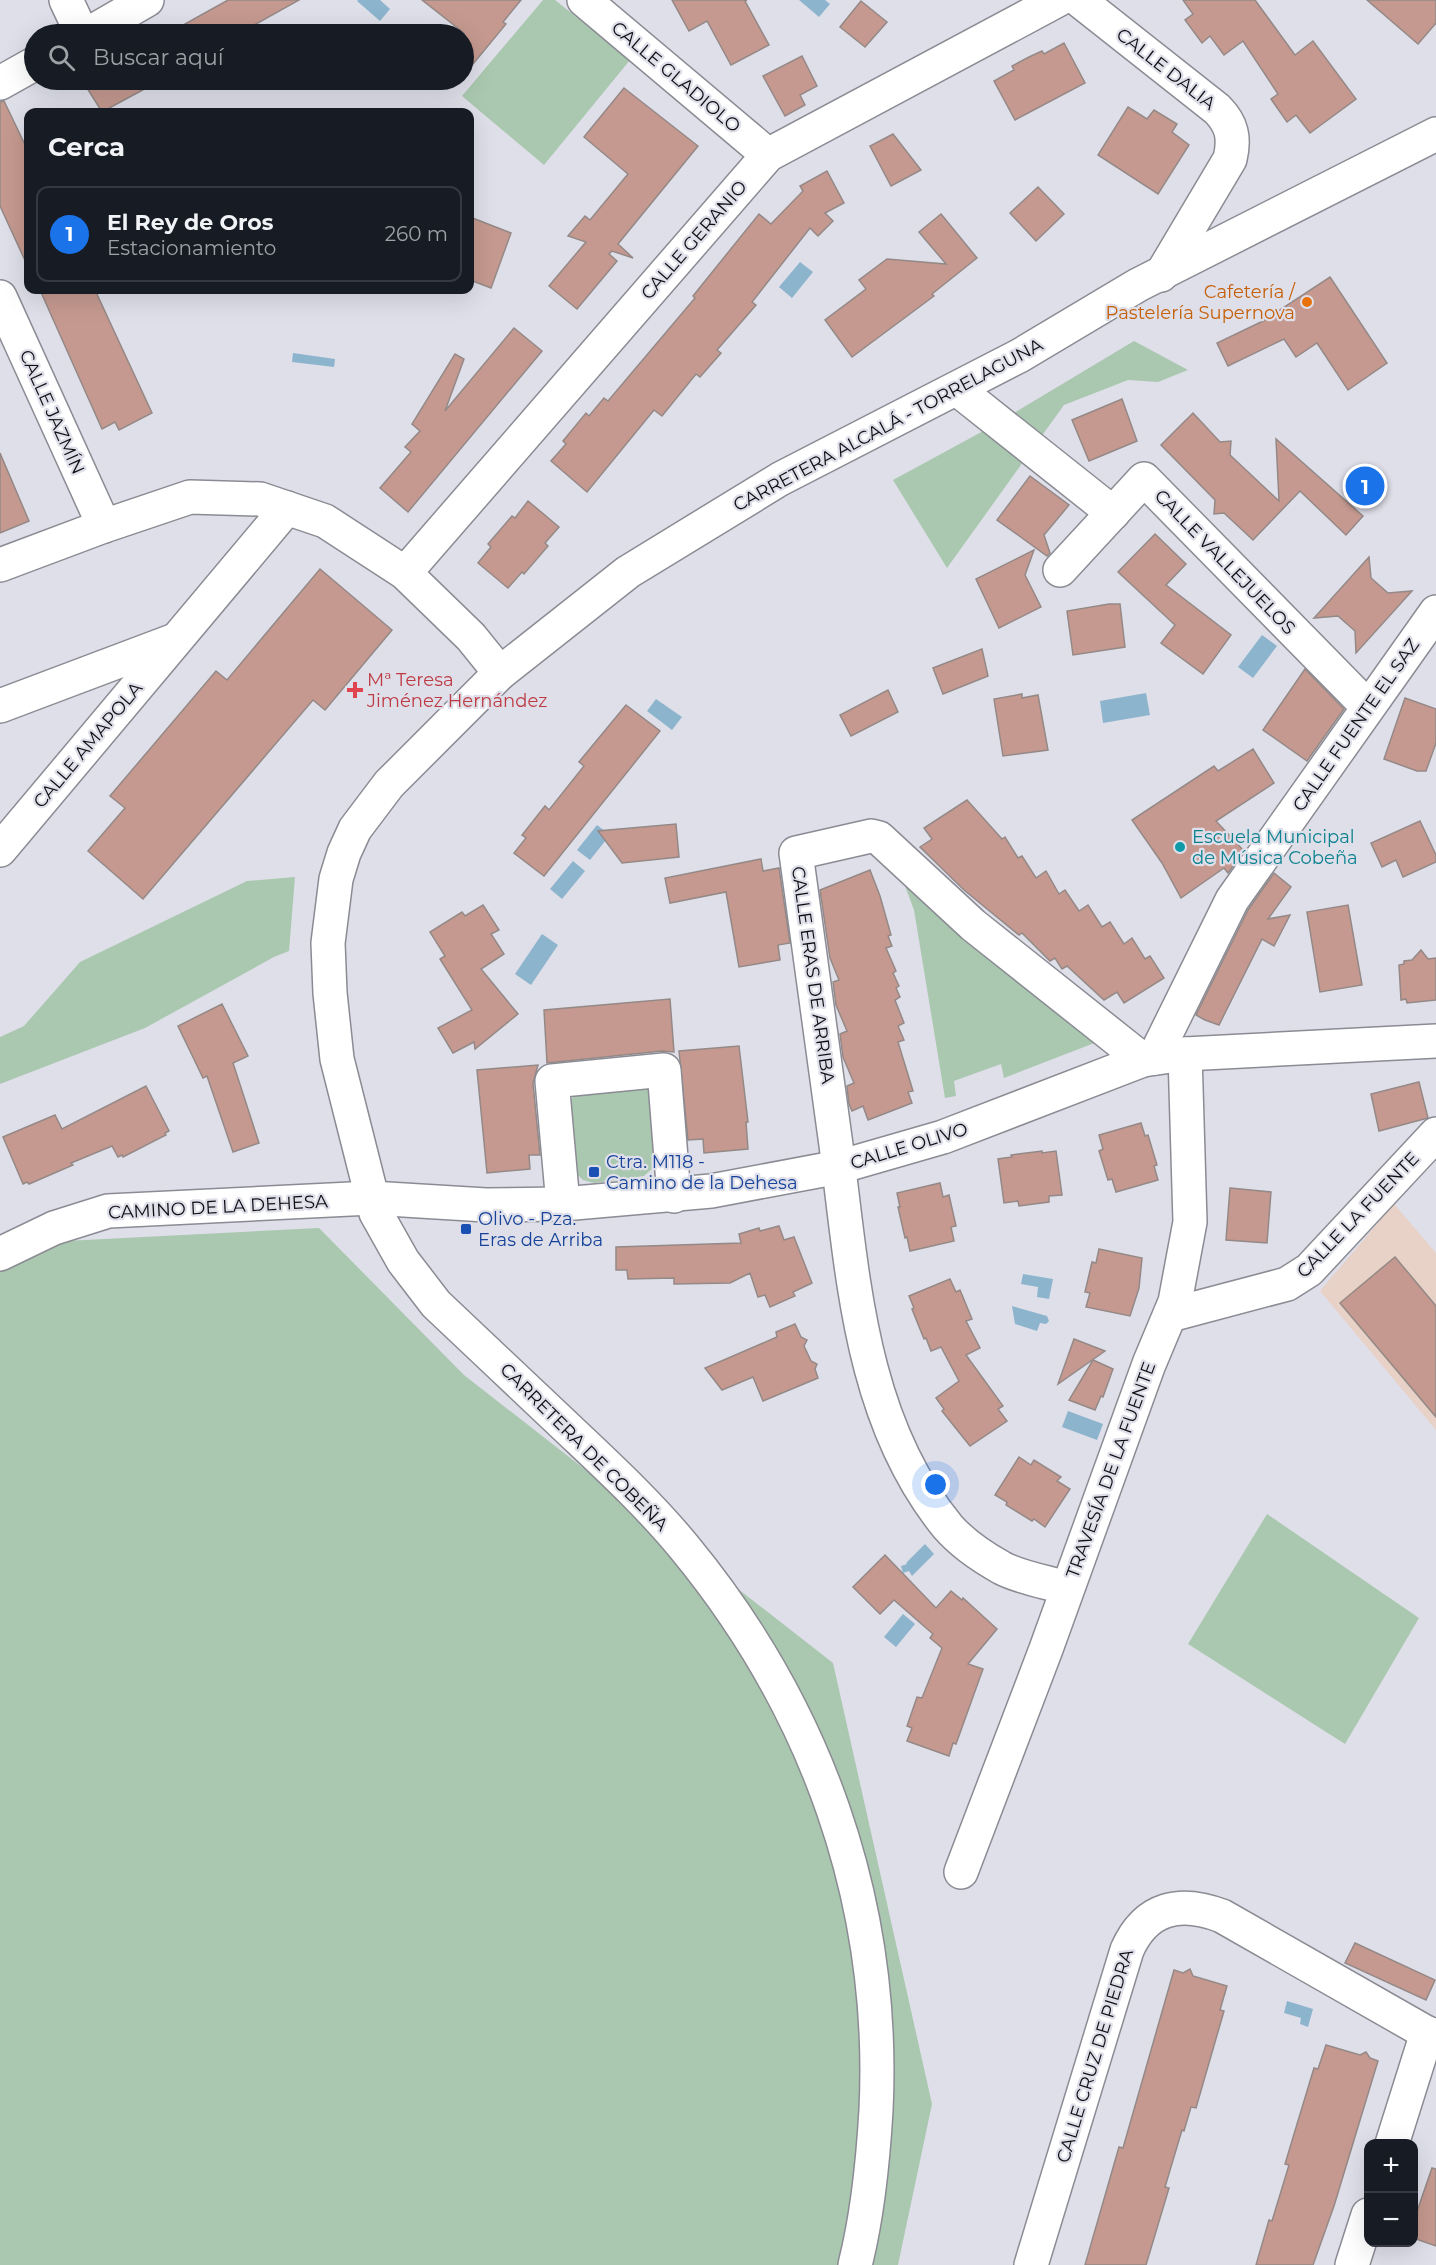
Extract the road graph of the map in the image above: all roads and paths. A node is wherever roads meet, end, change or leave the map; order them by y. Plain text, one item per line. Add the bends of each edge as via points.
1 (66, 0) edge
2 (147, 0) edge
3 (584, 0) edge
4 (1058, 0) edge
5 (1079, 0) edge
6 (77, 24) edge
7 (105, 24) edge
8 (24, 70) edge
9 (0, 83) edge
10 (1436, 134) edge
11 (768, 155) junction
12 (1161, 274) junction
13 (0, 297) edge
14 (957, 388) junction
15 (286, 508) junction
16 (1113, 513) junction
17 (104, 526) junction
18 (0, 565) edge
19 (1060, 570) dead end
20 (405, 573) junction
21 (1430, 633) edge
22 (176, 639) junction
23 (500, 673) junction
24 (0, 706) edge
25 (1368, 707) junction
26 (0, 850) edge
27 (1436, 1041) edge
28 (1161, 1057) junction
29 (1436, 1134) edge
30 (839, 1167) junction
31 (674, 1196) junction
32 (372, 1198) junction
33 (563, 1204) junction
34 (0, 1254) edge
35 (1170, 1315) junction
36 (1067, 1588) junction
37 (961, 1872) dead end
38 (1432, 2034) edge
39 (1394, 2139) edge
40 (1364, 2228) edge
41 (855, 2265) edge
42 (1030, 2265) edge
43 (1352, 2265) edge

1 - 6 street
2 - 7 street
3 - 11 street, CALLE GLADIOLO
4 - 11 street, CALLE GERANIO
5 - 12 street, CALLE DALIA via 1217,109 1231,127 1230,159
8 - 9 street
10 - 12 street, CARRETERA ALCALÁ - TORRELAGUNA
11 - 20 street, CALLE GERANIO
12 - 14 street, CARRETERA ALCALÁ - TORRELAGUNA
13 - 17 street, CALLE JAZMÍN
14 - 16 street
14 - 23 street, CARRETERA ALCALÁ - TORRELAGUNA via 780,479 628,572
15 - 17 street via 260,499 190,497
15 - 20 street via 325,521
15 - 22 street, CALLE AMAPOLA
16 - 19 street, CALLE VALLEJUELOS
16 - 25 street, CALLE VALLEJUELOS via 1144,479
17 - 18 street
20 - 23 street via 471,637
21 - 25 street, CALLE FUENTE EL SAZ
22 - 24 street, CALLE AMAPOLA
22 - 26 street, CALLE AMAPOLA
23 - 32 street, CARRETERA ALCALÁ - TORRELAGUNA via 389,784 355,829 336,879 328,943 330,993 338,1059
25 - 28 street, CALLE FUENTE EL SAZ via 1232,900
27 - 28 street, CALLE OLIVO
28 - 30 street, CALLE OLIVO via 944,1137
28 - 30 street, CALLE ERAS DE ARRIBA via 973,925 879,838 871,836 796,853
28 - 35 street, TRAVESÍA DE LA FUENTE via 1190,1222
29 - 35 street, CALLE LA FUENTE via 1298,1279
30 - 31 street, CALLE OLIVO
30 - 36 street via 862,1332 900,1451 949,1528 974,1549 1003,1568
31 - 33 street, CALLE OLIVO
31 - 33 street via 663,1070 552,1080
32 - 33 street, CALLE OLIVO via 457,1204
32 - 34 street, CAMINO DE LA DEHESA via 108,1211 54,1228
32 - 41 street, CARRETERA DE COBEÑA via 385,1232 436,1304 628,1485 717,1589 787,1700 815,1760 853,1871 876,2020 874,2139
35 - 36 street, TRAVESÍA DE LA FUENTE
36 - 37 street, TRAVESÍA DE LA FUENTE
38 - 39 street
38 - 42 street, CALLE CRUZ DE PIEDRA via 1221,1917 1197,1908 1180,1908 1152,1917 1141,1925 1127,1950
40 - 43 street

